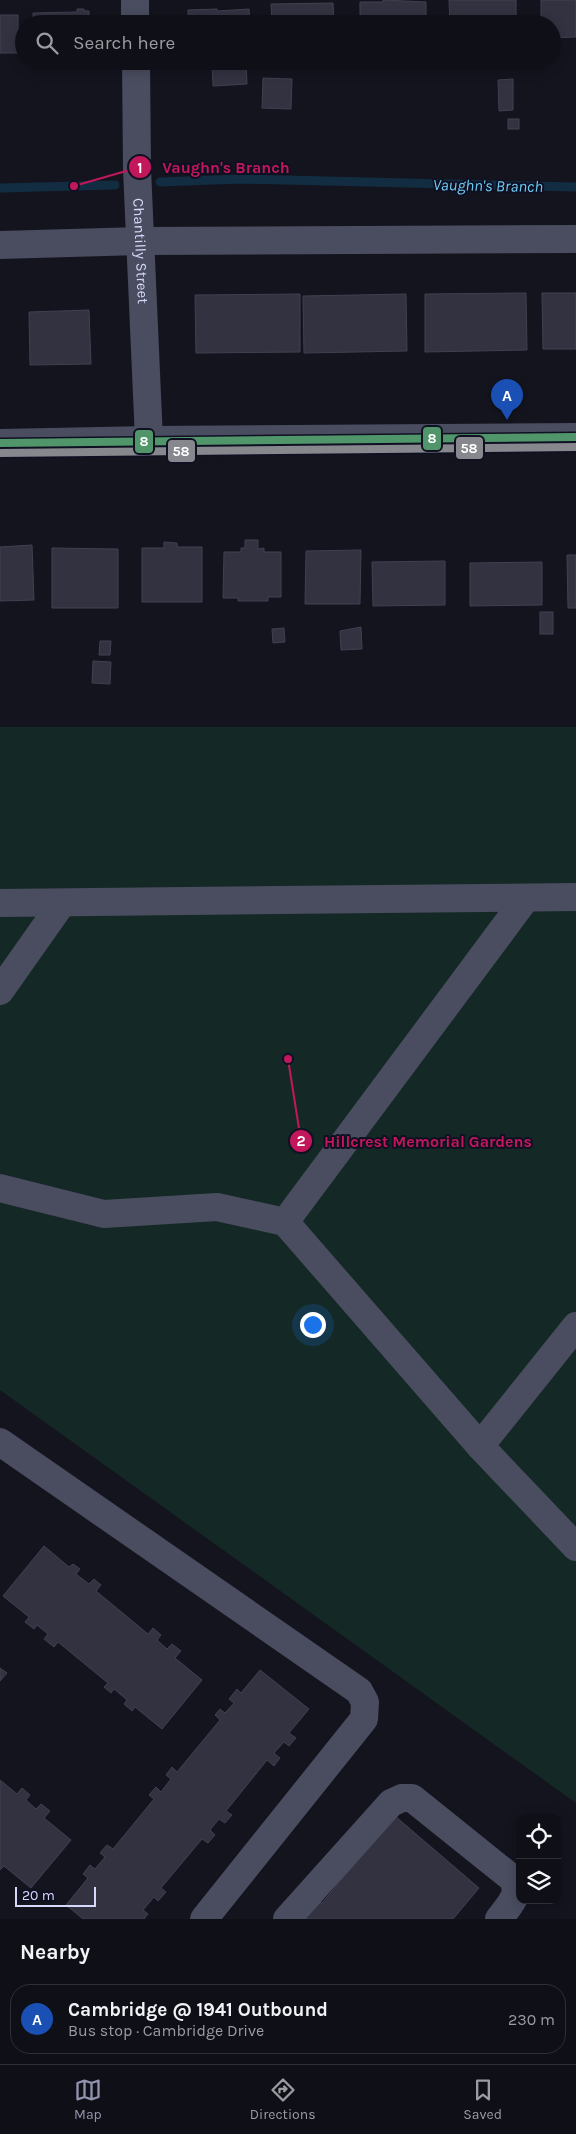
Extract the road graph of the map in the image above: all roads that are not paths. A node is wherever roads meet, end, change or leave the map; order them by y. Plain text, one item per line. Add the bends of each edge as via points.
1 (135, 0) edge
2 (135, 15) edge
3 (136, 70) edge
4 (576, 239) edge
5 (140, 241) junction
6 (0, 245) edge
7 (576, 437) edge
8 (149, 440) junction
9 (0, 442) edge
10 (526, 898) junction
11 (576, 898) edge
12 (0, 903) edge
13 (62, 903) junction
14 (0, 992) edge
15 (0, 1188) edge
16 (285, 1222) junction
17 (576, 1326) edge
18 (0, 1442) edge
19 (480, 1446) junction
20 (576, 1547) edge
21 (204, 1919) edge
22 (287, 1919) edge
23 (498, 1919) edge

1 - 2 street
3 - 5 street, Chantilly Street
4 - 5 street
5 - 6 street
5 - 8 street, Chantilly Street
7 - 8 street
8 - 9 street
10 - 11 street
10 - 13 street
10 - 16 street
12 - 13 street
13 - 14 street
15 - 16 street via 104,1214 217,1207
16 - 19 street
17 - 19 street
18 - 21 street via 358,1691 365,1702 364,1718
19 - 20 street
22 - 23 street via 391,1803 402,1798 412,1798 513,1879 516,1896

